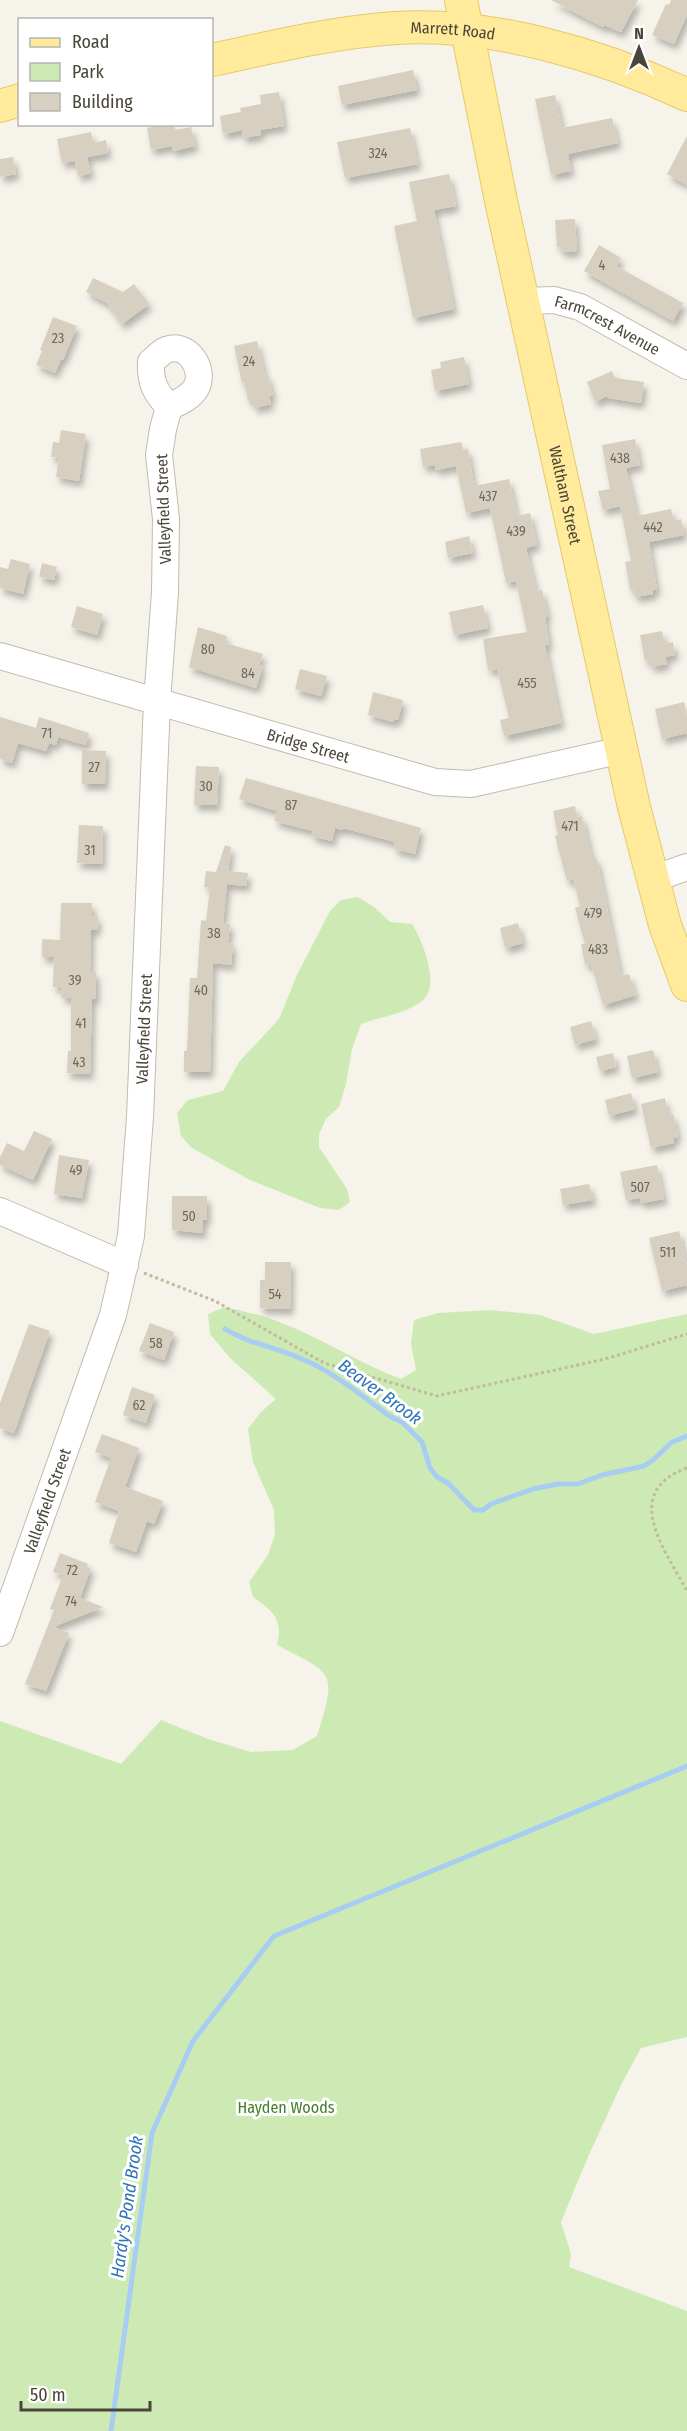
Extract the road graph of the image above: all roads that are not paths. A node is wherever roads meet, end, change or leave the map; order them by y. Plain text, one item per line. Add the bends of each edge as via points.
1 (463, 15) edge
2 (213, 60) edge
3 (687, 95) edge
4 (18, 101) edge
5 (0, 106) edge
6 (523, 301) junction
7 (687, 366) edge
8 (169, 407) dead end
9 (0, 656) edge
10 (157, 702) junction
11 (622, 750) junction
12 (687, 867) edge
13 (653, 879) junction
14 (687, 985) edge
15 (0, 1211) edge
16 (125, 1265) junction
17 (0, 1633) edge

1 - 2 main road, Marrett Road
1 - 3 main road, Marrett Road via 583,54
1 - 6 main road, Waltham Street
4 - 5 main road
6 - 7 street, Farmcrest Avenue via 554,300 580,307
6 - 11 main road, Waltham Street
8 - 10 street, Valleyfield Street via 159,454 166,519
9 - 10 street, Bridge Street
10 - 11 street, Bridge Street via 435,782 471,783
10 - 16 street, Valleyfield Street via 140,1117 131,1236
11 - 13 main road, Waltham Street
12 - 13 street
13 - 14 main road, Waltham Street
15 - 16 street
16 - 17 street, Valleyfield Street via 113,1315

